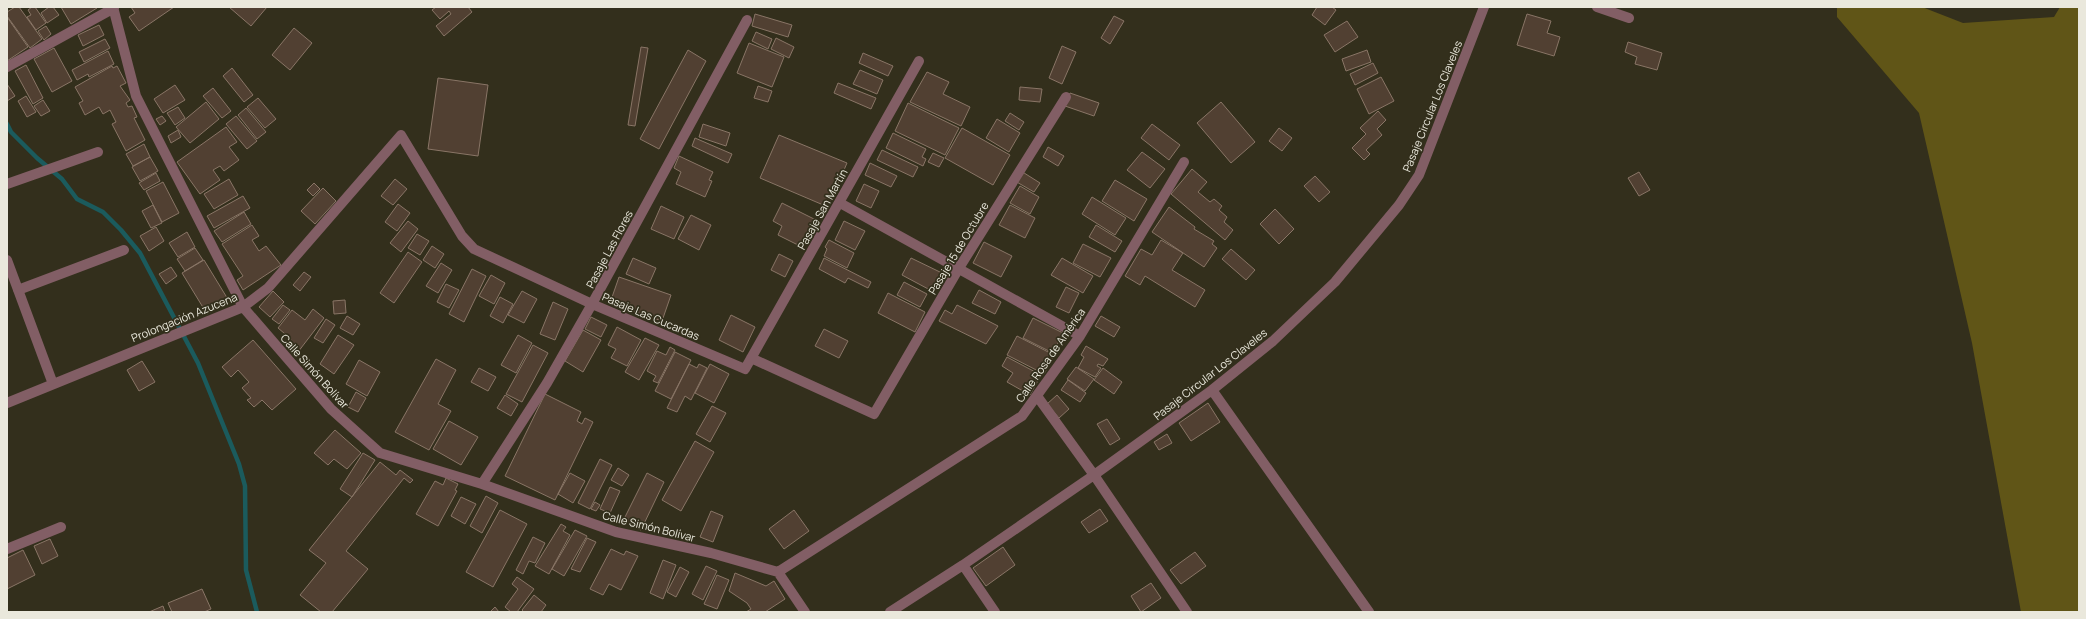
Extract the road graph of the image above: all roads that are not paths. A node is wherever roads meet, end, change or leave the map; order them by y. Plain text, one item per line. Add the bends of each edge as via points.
1 (1484, 7) edge
2 (1597, 7) edge
3 (113, 8) edge
4 (1629, 18) dead end
5 (747, 20) dead end
6 (919, 61) dead end
7 (7, 67) edge
8 (1066, 97) dead end
9 (401, 135) joint
10 (98, 152) dead end
11 (1184, 162) dead end
12 (7, 184) edge
13 (840, 203) junction
14 (124, 250) dead end
15 (7, 260) edge
16 (959, 268) junction
17 (18, 290) junction
18 (592, 304) junction
19 (243, 307) junction
20 (1080, 336) junction
21 (751, 358) junction
22 (746, 369) joint
23 (53, 384) junction
24 (1212, 390) junction
25 (1036, 396) junction
26 (7, 402) edge
27 (1094, 475) junction
28 (482, 484) junction
29 (60, 527) dead end
30 (7, 549) edge
31 (963, 565) junction
32 (778, 572) junction
33 (805, 612) edge
34 (890, 612) edge
35 (995, 612) edge
36 (1187, 612) edge
37 (1369, 612) edge

1 - 24 street, Pasaje Circular Los Claveles via 1419,175 1399,205 1335,282 1273,341
2 - 4 street
3 - 7 street
3 - 19 street, Calle Simón Bolívar via 136,96
5 - 18 street, Pasaje Las Flores
6 - 13 street, Pasaje San Martín
8 - 16 street, Pasaje 15 de Octubre
9 - 18 street, Pasaje Las Cucardas via 462,236 474,249
9 - 19 street, Prolongación Azucena via 268,288
10 - 12 street
11 - 20 street, Calle Rosa de América
13 - 16 street
13 - 21 street, Pasaje San Martín
14 - 17 street
15 - 17 street
16 - 20 street
16 - 21 street, Pasaje 15 de Octubre via 874,414
17 - 23 street
18 - 22 street, Pasaje Las Cucardas
18 - 28 street, Pasaje Las Flores via 547,383
19 - 23 street, Prolongación Azucena
19 - 28 street, Calle Simón Bolívar via 331,410 380,453
20 - 25 street, Calle Rosa de América
21 - 22 street, Pasaje San Martín
23 - 26 street, Prolongación Azucena
24 - 27 street, Pasaje Circular Los Claveles
24 - 37 street
25 - 27 street
25 - 32 street, Calle Rosa de América via 1022,416
27 - 31 street, Pasaje Circular Los Claveles
27 - 36 street
28 - 32 street, Calle Simón Bolívar via 616,532 711,553
29 - 30 street
31 - 34 street, Pasaje Circular Los Claveles
31 - 35 street
32 - 33 street

